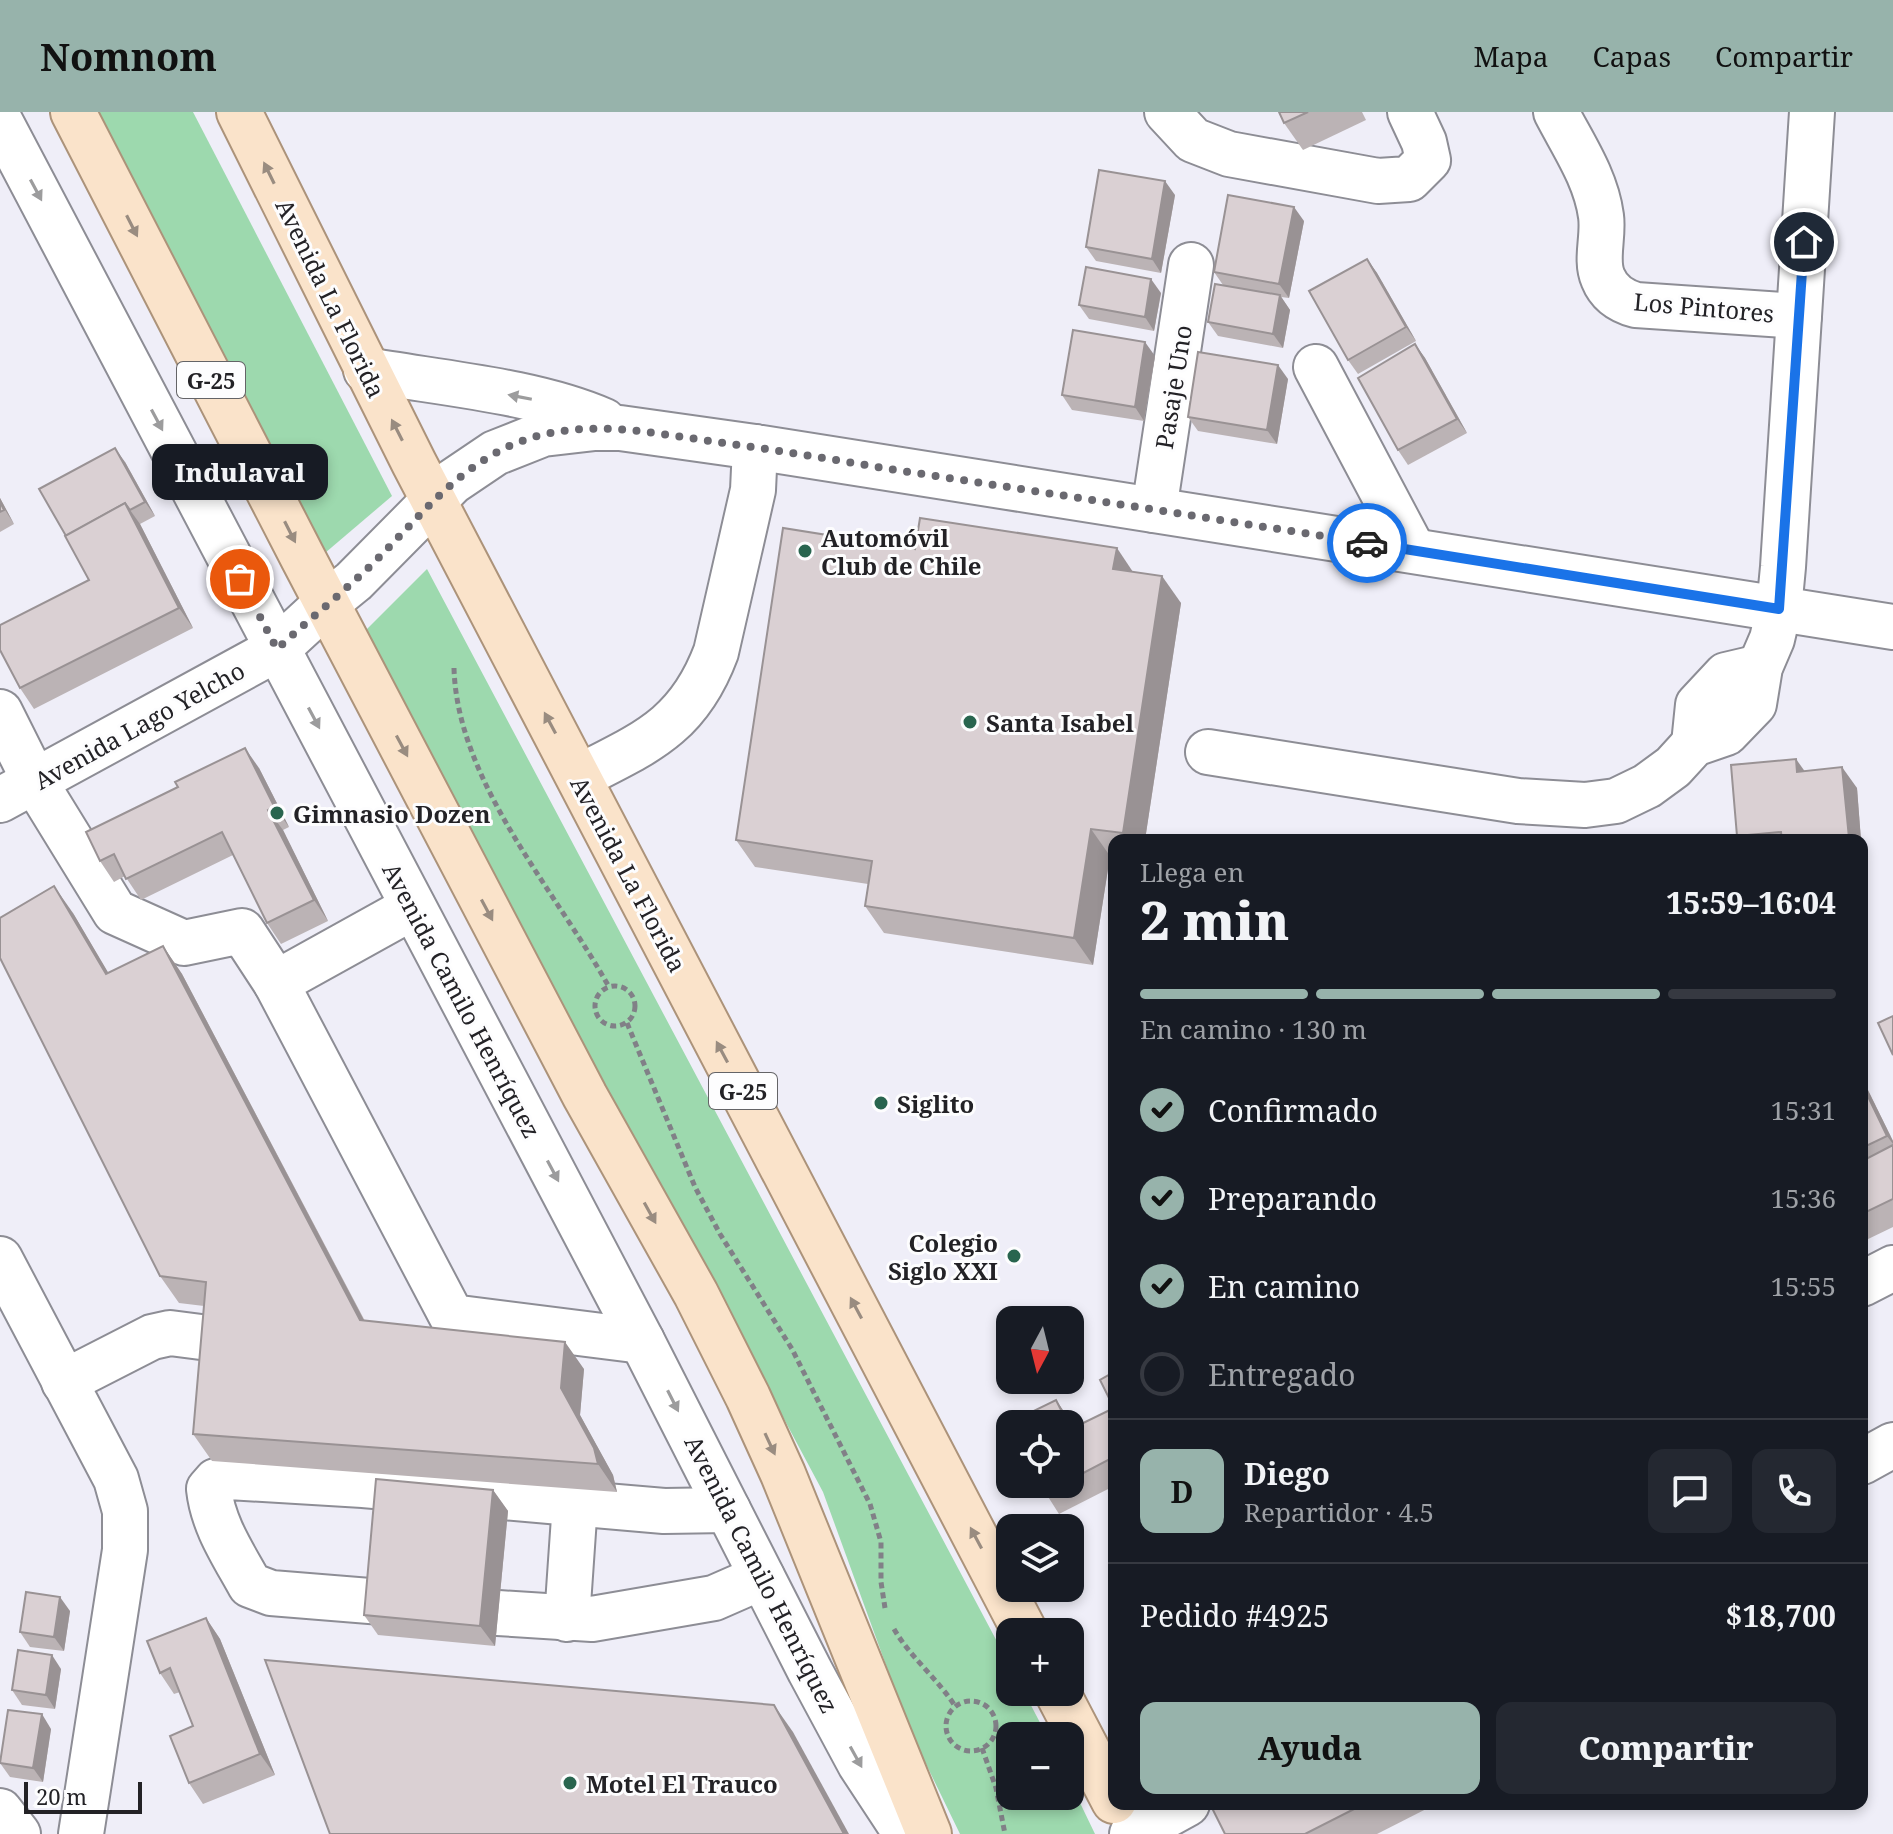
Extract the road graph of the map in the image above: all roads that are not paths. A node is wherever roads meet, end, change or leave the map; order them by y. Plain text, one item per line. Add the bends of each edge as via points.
1 (48, 112) edge
2 (73, 112) edge
3 (239, 112) edge
4 (1167, 112) edge
5 (1410, 112) edge
6 (1556, 112) edge
7 (1812, 112) edge
8 (0, 121) edge
9 (97, 157) junction
10 (1191, 265) dead end
11 (1799, 316) junction
12 (1316, 367) dead end
13 (366, 370) junction
14 (620, 428) junction
15 (755, 447) junction
16 (433, 500) junction
17 (1154, 510) junction
18 (1413, 550) junction
19 (327, 603) junction
20 (1779, 609) junction
21 (1893, 627) edge
22 (277, 649) junction
23 (0, 712) edge
24 (1208, 752) dead end
25 (579, 777) junction
26 (18, 791) edge
27 (413, 907) junction
28 (276, 983) junction
29 (0, 1259) edge
30 (1893, 1268) edge
31 (1868, 1281) edge
32 (201, 1337) edge
33 (642, 1341) junction
34 (64, 1382) junction
35 (1893, 1445) edge
36 (1868, 1459) edge
37 (575, 1503) junction
38 (728, 1510) junction
39 (762, 1577) junction
40 (382, 1602) edge
41 (498, 1613) dead end
42 (1018, 1618) edge
43 (567, 1619) junction
44 (1064, 1706) edge
45 (1108, 1790) edge
46 (1119, 1810) edge
47 (1176, 1810) edge
48 (0, 1811) edge
49 (18, 1834) edge
50 (81, 1834) edge
51 (906, 1834) edge
52 (929, 1834) edge
53 (1132, 1834) edge

1 - 9 main road
2 - 9 main road, Avenida Camilo Henríquez / G-25
13 -> 3 main road, Avenida La Florida / G-25
4 - 5 street via 1193,140 1229,154 1378,181 1409,179 1428,160
6 - 11 street, Los Pintores via 1595,192 1602,233 1600,266 1617,297 1636,305
7 - 11 street
8 -> 22 street, Avenida Camilo Henríquez
9 -> 19 main road, Avenida Camilo Henríquez / G-25
10 - 17 street, Pasaje Uno
11 - 20 street
12 - 18 street
14 -> 13 street via 547,402
16 -> 13 main road, Avenida La Florida / G-25
14 - 15 street
14 - 16 street, Avenida Lago Yelcho via 569,430 519,443 476,464
15 - 17 street
15 - 25 street via 753,490 709,672 676,720
16 - 19 street, Avenida Lago Yelcho
25 -> 16 main road, Avenida La Florida / G-25
17 - 18 street
18 - 20 street
19 - 22 street, Avenida Lago Yelcho
19 -> 52 main road, Avenida Camilo Henríquez / G-25 via 748,1397
20 - 21 street
20 - 24 street via 1754,704 1726,733 1694,744 1673,767 1616,801 1518,801
22 - 26 street, Avenida Lago Yelcho
22 -> 27 street, Avenida Camilo Henríquez
23 - 26 street
42 -> 25 main road, Avenida La Florida / G-25
26 - 28 street via 115,912 184,943 242,931
27 - 28 street
27 -> 33 street, Avenida Camilo Henríquez
28 - 33 street via 452,1317
29 - 34 street
30 - 31 street
32 - 34 street via 152,1337
33 -> 38 street, Avenida Camilo Henríquez
34 - 50 street via 116,1479 127,1530
35 - 36 street
37 - 38 street
37 - 40 street via 229,1477 209,1489 222,1536 250,1585 271,1593
37 - 43 street
38 - 39 street, Avenida Camilo Henríquez
39 - 43 street via 714,1598
39 -> 51 street, Avenida Camilo Henríquez via 860,1764
41 - 43 street
44 - 45 main road
46 - 53 main road
47 - 53 street
48 - 49 street

